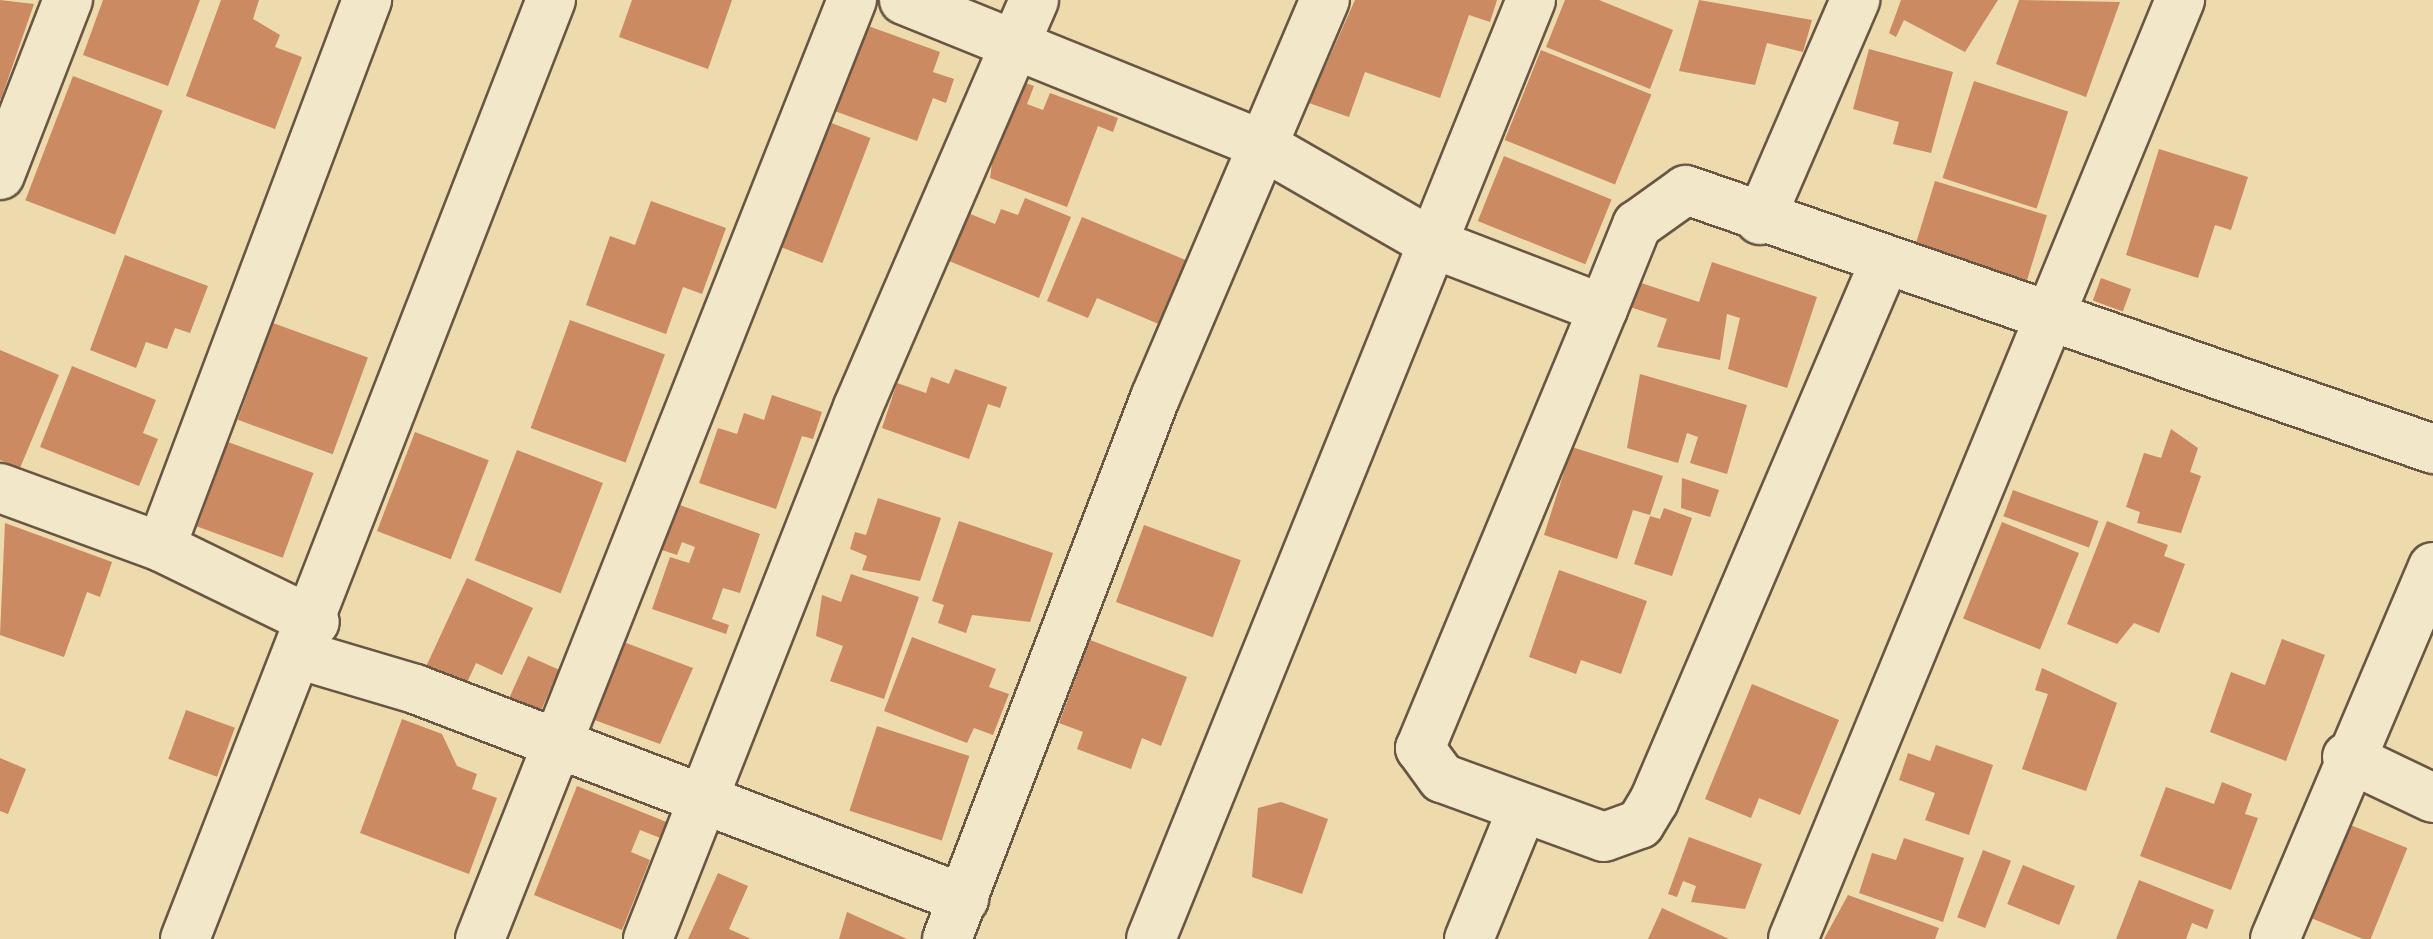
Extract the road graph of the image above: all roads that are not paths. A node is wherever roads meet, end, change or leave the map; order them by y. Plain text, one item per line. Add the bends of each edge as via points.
1 (68, 0) edge
2 (367, 0) edge
3 (551, 0) edge
4 (852, 0) edge
5 (904, 0) edge
6 (1326, 0) edge
7 (1531, 0) edge
8 (1855, 0) edge
9 (2180, 0) edge
10 (1026, 21) edge
11 (1260, 144) junction
12 (0, 176) edge
13 (1760, 220) junction
14 (1434, 244) junction
15 (1884, 263) junction
16 (1603, 309) junction
17 (2050, 309) junction
18 (2433, 449) edge
19 (0, 488) edge
20 (161, 547) junction
21 (2433, 567) edge
22 (308, 638) junction
23 (556, 743) junction
24 (2347, 757) junction
25 (2433, 798) edge
26 (703, 802) junction
27 (1522, 810) junction
28 (955, 919) edge
29 (185, 939) edge
30 (480, 939) edge
31 (648, 939) edge
32 (1151, 939) edge
33 (1469, 939) edge
34 (1793, 939) edge
35 (2275, 939) edge

1 - 12 street
2 - 20 street
3 - 22 street
4 - 23 street
5 - 10 street
6 - 11 street
7 - 14 street
8 - 13 street
9 - 17 street
10 - 11 street
10 - 26 street via 858,407
11 - 14 street
11 - 28 street
13 - 15 street
13 - 16 street via 1686,190 1668,195 1636,225
14 - 16 street
14 - 32 street
15 - 17 street
15 - 27 street via 1640,824 1604,837
16 - 27 street via 1420,748 1442,778
17 - 18 street
17 - 34 street
19 - 20 street
20 - 22 street
21 - 24 street
22 - 23 street
22 - 29 street
23 - 26 street
23 - 30 street
24 - 25 street
24 - 35 street
26 - 28 street
26 - 31 street
27 - 33 street

